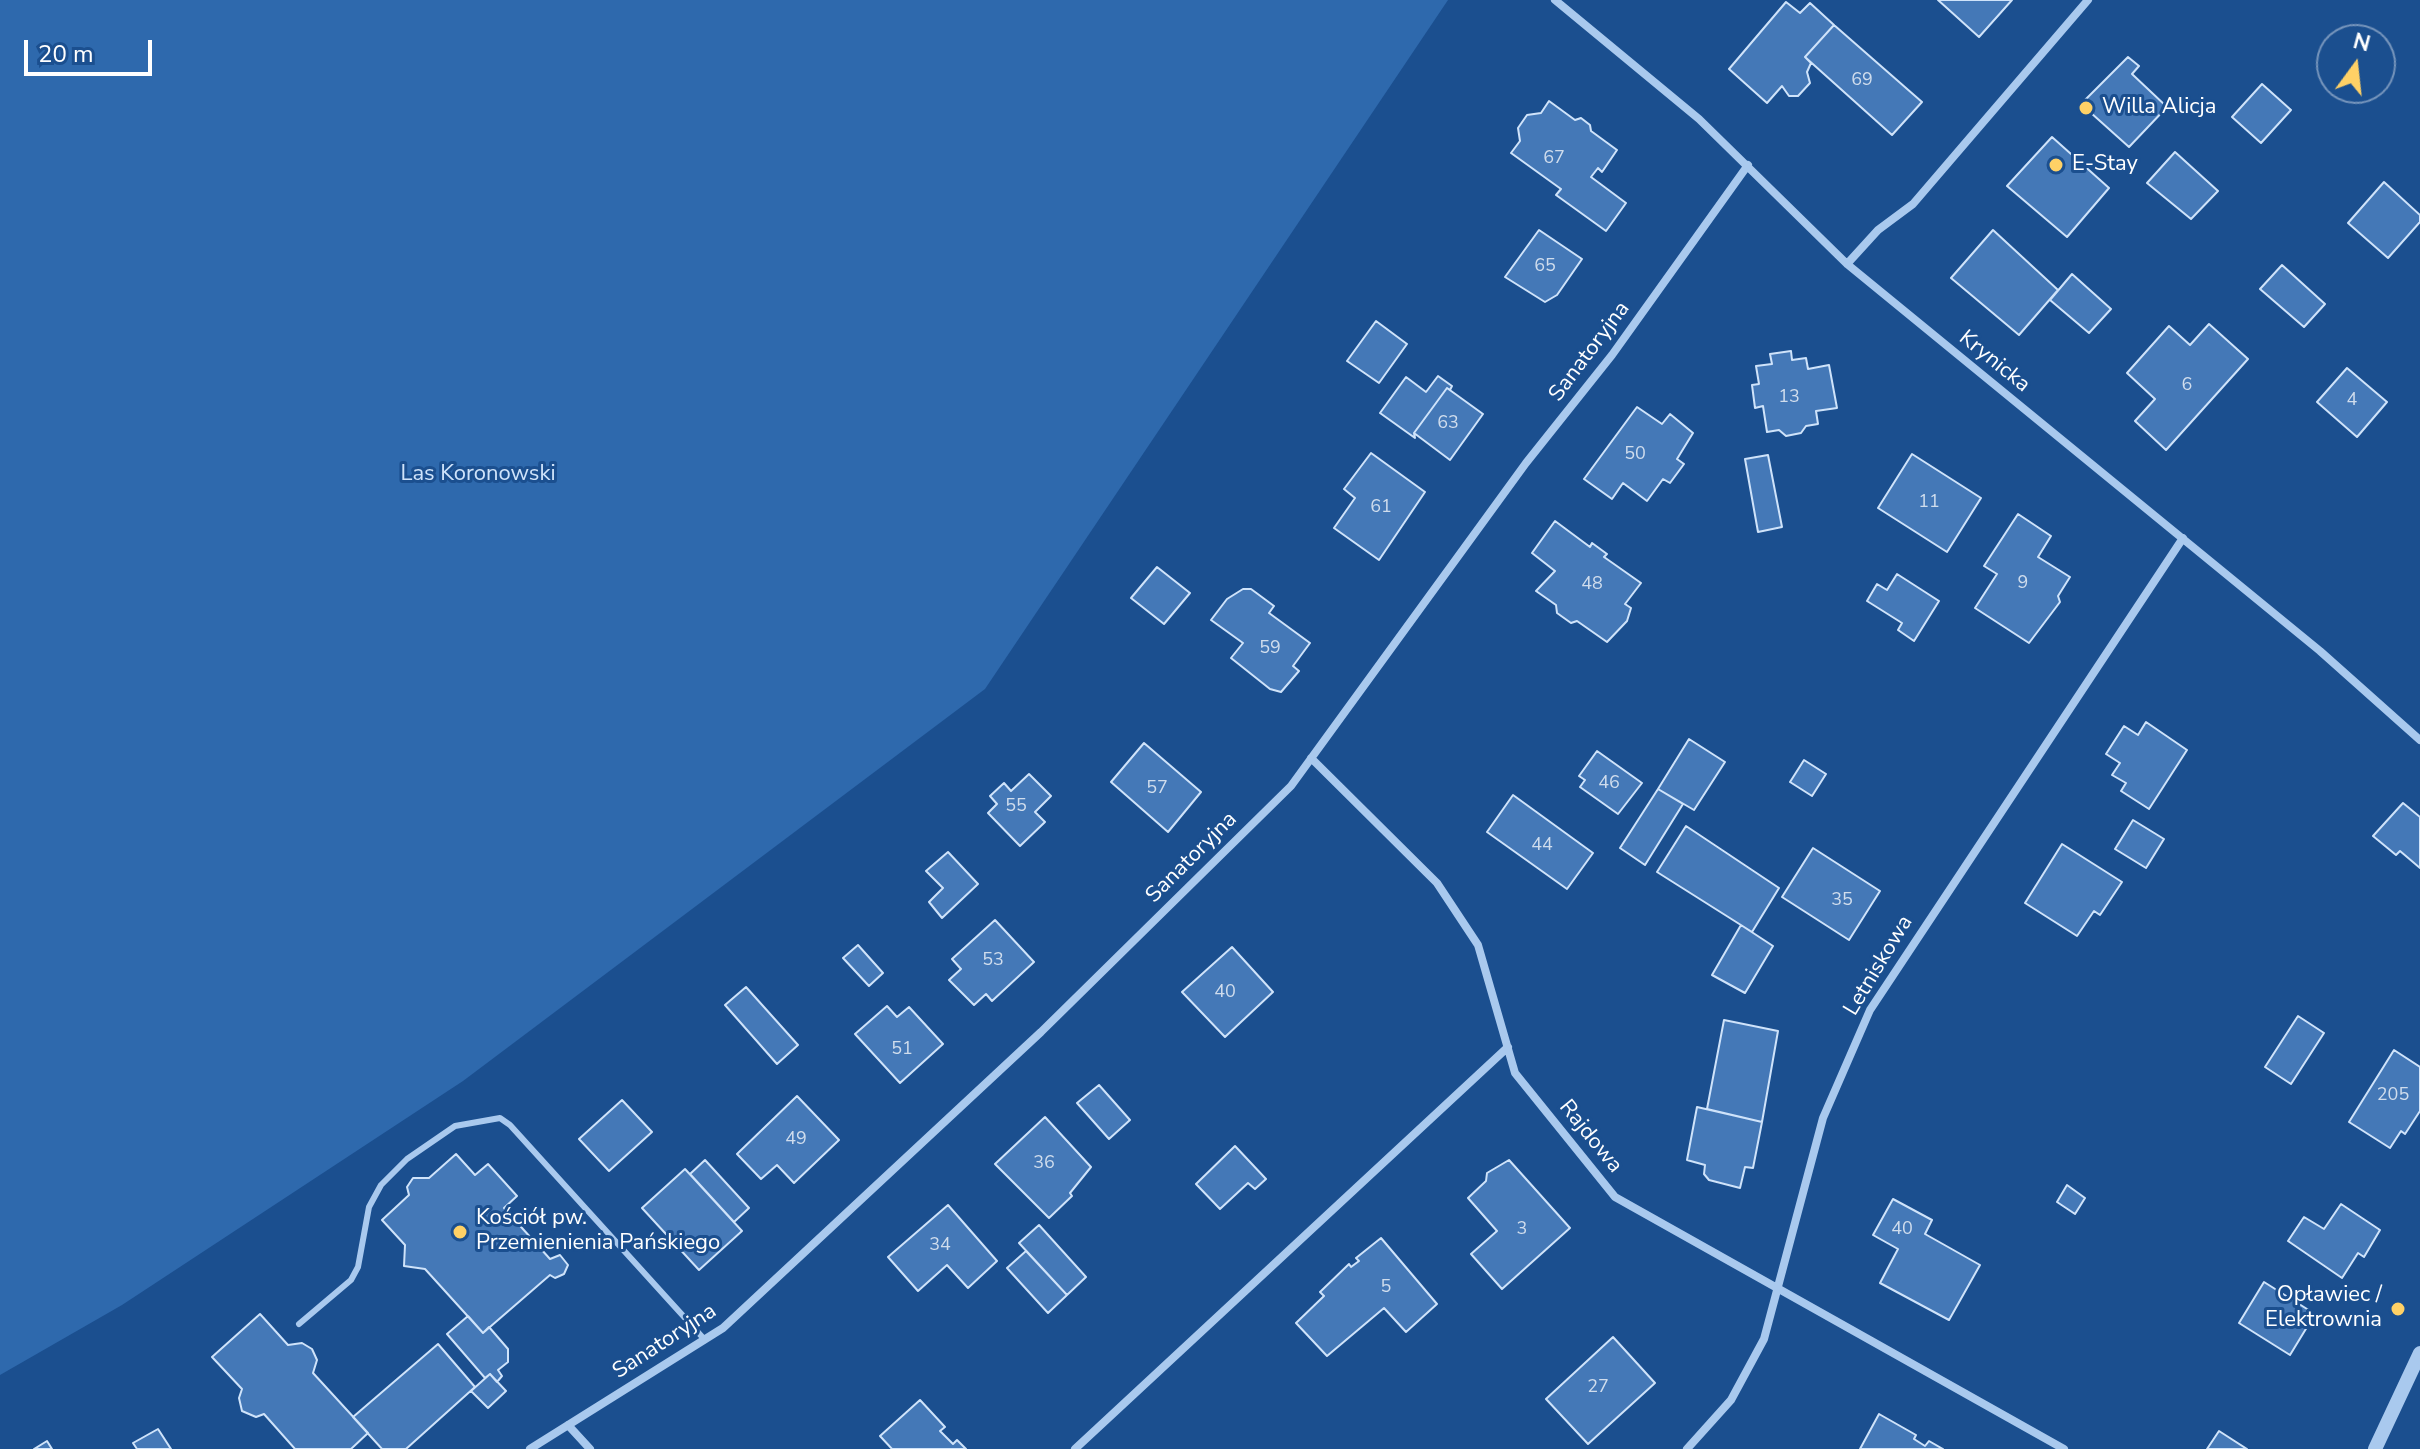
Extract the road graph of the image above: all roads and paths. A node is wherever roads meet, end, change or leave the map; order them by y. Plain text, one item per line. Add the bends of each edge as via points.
1 (1555, 0) edge
2 (2088, 0) edge
3 (1748, 165) junction
4 (1847, 264) junction
5 (2183, 538) junction
6 (2420, 740) edge
7 (1311, 758) junction
8 (1508, 1047) junction
9 (1776, 1290) junction
10 (299, 1324) dead end
11 (705, 1340) junction
12 (2420, 1353) edge
13 (568, 1425) junction
14 (530, 1449) edge
15 (590, 1449) edge
16 (1075, 1449) edge
17 (1687, 1449) edge
18 (2064, 1449) edge
19 (2375, 1449) edge

1 - 3 street, Krynicka
2 - 4 street via 1913,204 1878,230
3 - 4 street, Krynicka
3 - 7 street, Sanatoryjna
4 - 5 street, Krynicka
5 - 6 street, Krynicka
5 - 9 street, Letniskowa via 1870,1010 1823,1118
7 - 8 street, Rajdowa via 1437,883 1478,945
7 - 11 street, Sanatoryjna via 1291,786 1041,1032
8 - 9 street, Rajdowa via 1515,1073 1615,1197
8 - 16 street
9 - 17 street, Letniskowa via 1764,1339 1731,1400
9 - 18 street, Rajdowa
10 - 11 lane via 351,1280 369,1207 381,1185 407,1159 455,1126 500,1118
11 - 13 street, Sanatoryjna
12 - 19 street
13 - 14 street, Sanatoryjna
13 - 15 street

